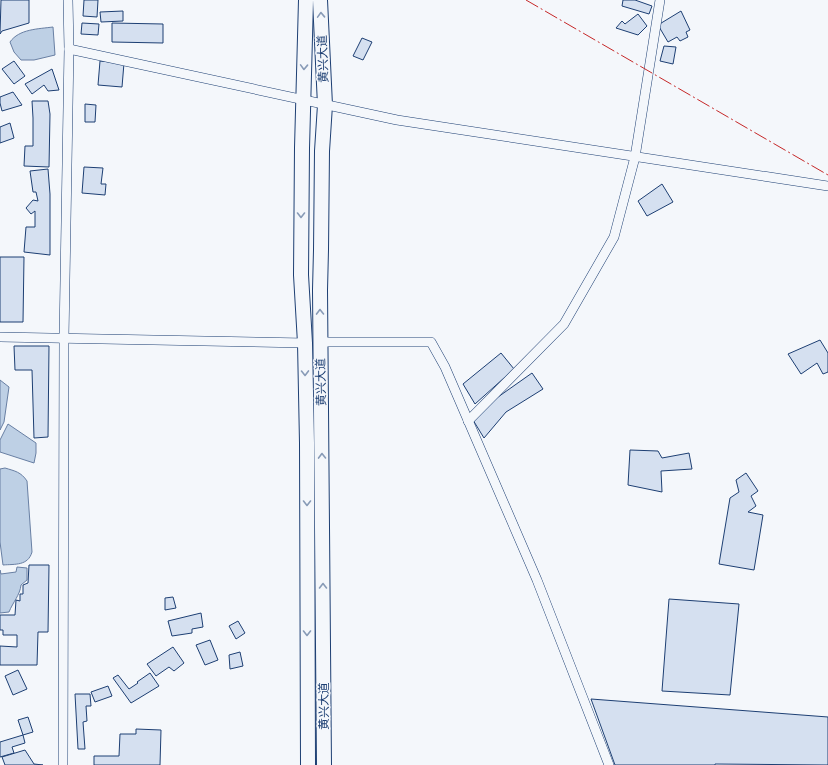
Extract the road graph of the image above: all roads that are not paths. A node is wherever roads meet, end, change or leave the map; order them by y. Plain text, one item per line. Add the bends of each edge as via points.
1 (68, 0) edge
2 (306, 0) edge
3 (320, 0) edge
4 (660, 0) edge
5 (69, 49) junction
6 (302, 100) junction
7 (324, 105) junction
8 (634, 157) junction
9 (828, 186) edge
10 (301, 187) junction
11 (322, 187) junction
12 (0, 337) edge
13 (64, 338) junction
14 (321, 342) junction
15 (305, 343) junction
16 (468, 421) junction
17 (63, 765) edge
18 (308, 765) edge
19 (324, 765) edge
20 (608, 765) edge

1 - 5 street
2 -> 6 highway, 黄兴大道
7 -> 3 highway, 黄兴大道
4 - 8 street
5 - 6 street
5 - 13 street
6 - 7 street
6 - 10 highway, 黄兴大道
7 - 8 street via 397,120
7 - 11 highway, 黄兴大道
8 - 9 street
8 - 16 street via 614,237 564,324
10 - 11 highway via 305,179 312,176 318,179
10 -> 15 highway, 黄兴大道 via 301,275
14 -> 11 highway, 黄兴大道
12 - 13 street
13 - 15 street
13 - 17 street
14 - 16 street via 431,342 445,367
19 -> 14 highway, 黄兴大道
15 -> 18 highway, 黄兴大道
16 - 20 street via 537,580

